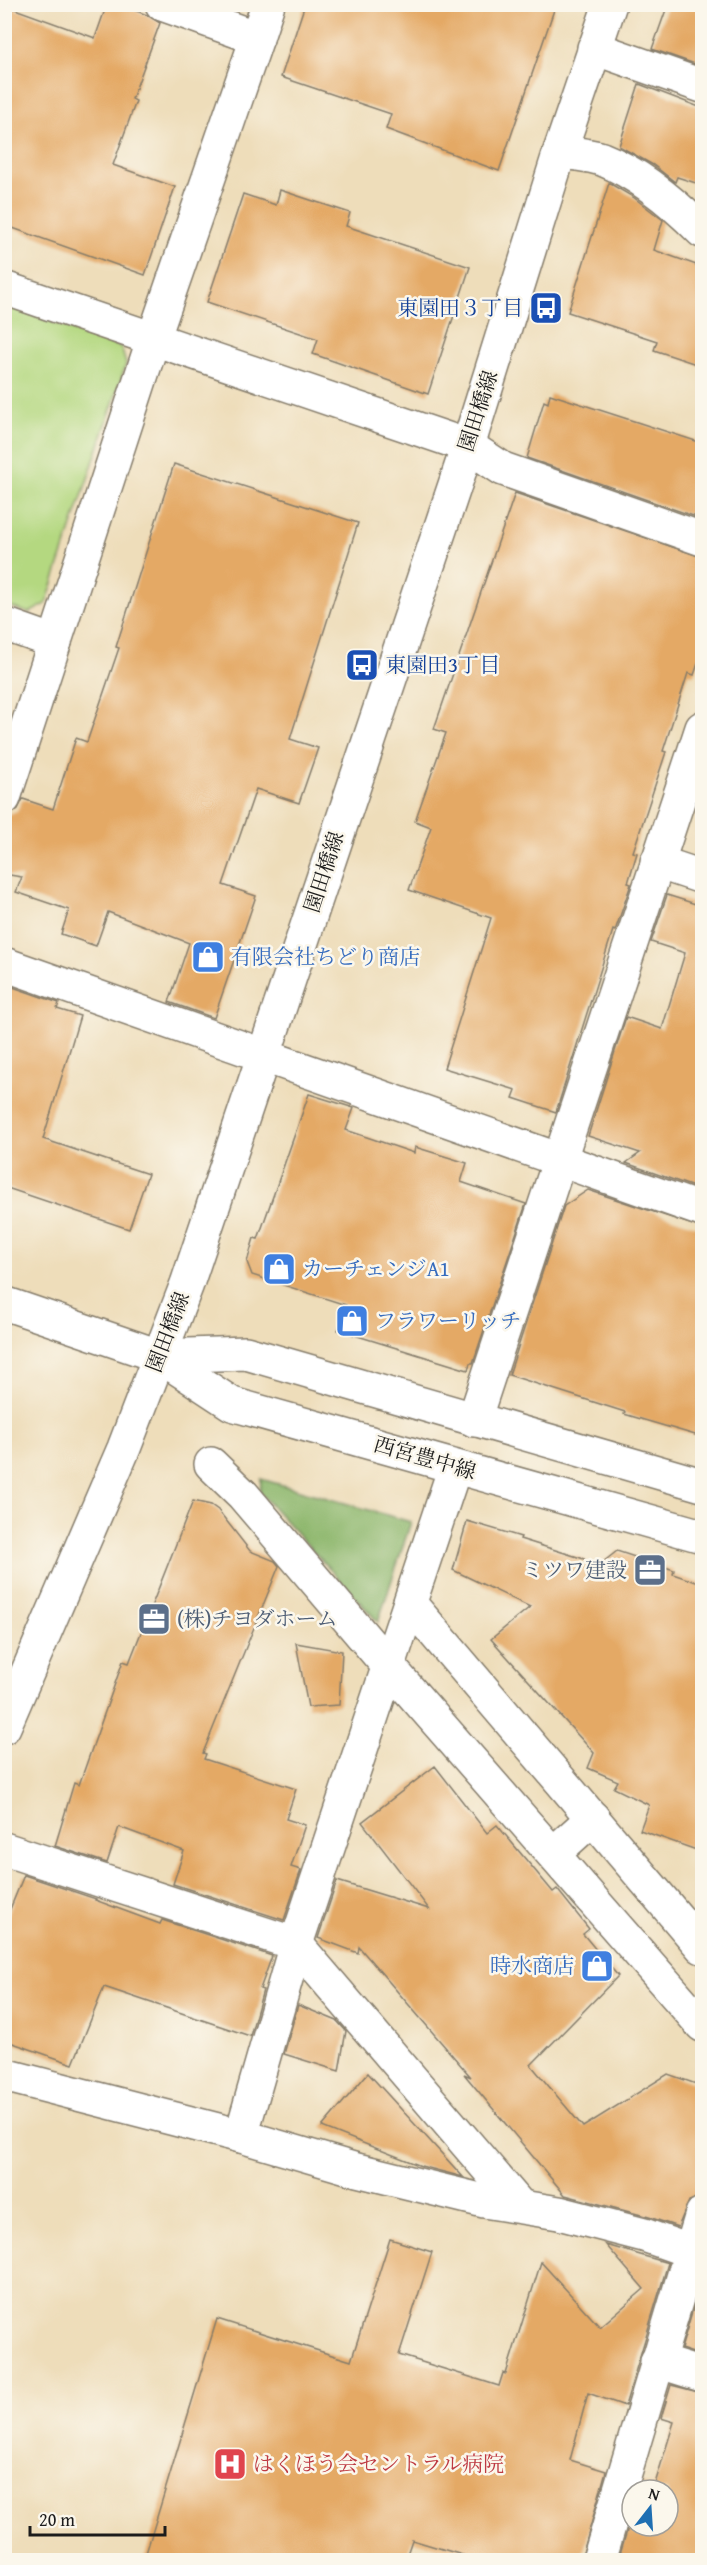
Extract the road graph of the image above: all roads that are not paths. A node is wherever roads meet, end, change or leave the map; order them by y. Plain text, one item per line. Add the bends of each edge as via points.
1 (162, 4) edge
2 (268, 4) edge
3 (610, 4) edge
4 (257, 38) junction
5 (594, 48) junction
6 (702, 86) edge
7 (560, 151) junction
8 (702, 231) edge
9 (4, 288) edge
10 (153, 340) junction
11 (468, 446) junction
12 (702, 538) edge
13 (4, 624) edge
14 (55, 642) junction
15 (702, 728) edge
16 (4, 798) edge
17 (657, 862) junction
18 (702, 877) edge
19 (4, 964) edge
20 (263, 1055) junction
21 (559, 1160) junction
22 (702, 1210) edge
23 (4, 1303) edge
24 (159, 1356) junction
25 (474, 1420) junction
26 (211, 1464) dead end
27 (455, 1467) junction
28 (702, 1485) edge
29 (702, 1536) edge
30 (411, 1605) junction
31 (390, 1668) junction
32 (4, 1727) edge
33 (593, 1818) junction
34 (4, 1849) edge
35 (553, 1854) junction
36 (296, 1944) junction
37 (702, 1947) edge
38 (702, 2025) edge
39 (4, 2075) edge
40 (242, 2136) junction
41 (520, 2206) junction
42 (698, 2234) edge
43 (657, 2361) junction
44 (702, 2375) edge
45 (599, 2560) edge

1 - 4 street
2 - 4 street
3 - 5 street, 園田橋線
4 - 10 street
5 - 6 street
5 - 7 street, 園田橋線
7 - 8 street via 602,159 640,179
7 - 11 street, 園田橋線
9 - 10 street
10 - 11 street
10 - 14 street
11 - 12 street via 503,469
11 - 20 street, 園田橋線
13 - 14 street
14 - 16 street
15 - 17 street
17 - 18 street
17 - 21 street
19 - 20 street
20 - 21 street
20 - 24 street, 園田橋線
21 - 22 street
21 - 25 street
23 - 24 street, 西宮豊中線
24 - 25 street, 西宮豊中線 via 246,1353
24 - 27 street, 西宮豊中線 via 232,1404
24 - 32 street, 園田橋線 via 124,1448
25 - 28 street, 西宮豊中線
26 - 31 street via 243,1495
27 - 29 street, 西宮豊中線
27 - 30 street
30 - 31 street
30 - 33 street
31 - 35 street
31 - 36 street
33 - 35 street
33 - 37 street
34 - 36 street
35 - 38 street
36 - 40 street
36 - 41 street
39 - 40 street
40 - 41 street via 380,2175
41 - 42 street via 633,2233
42 - 43 street
43 - 44 street
43 - 45 street

